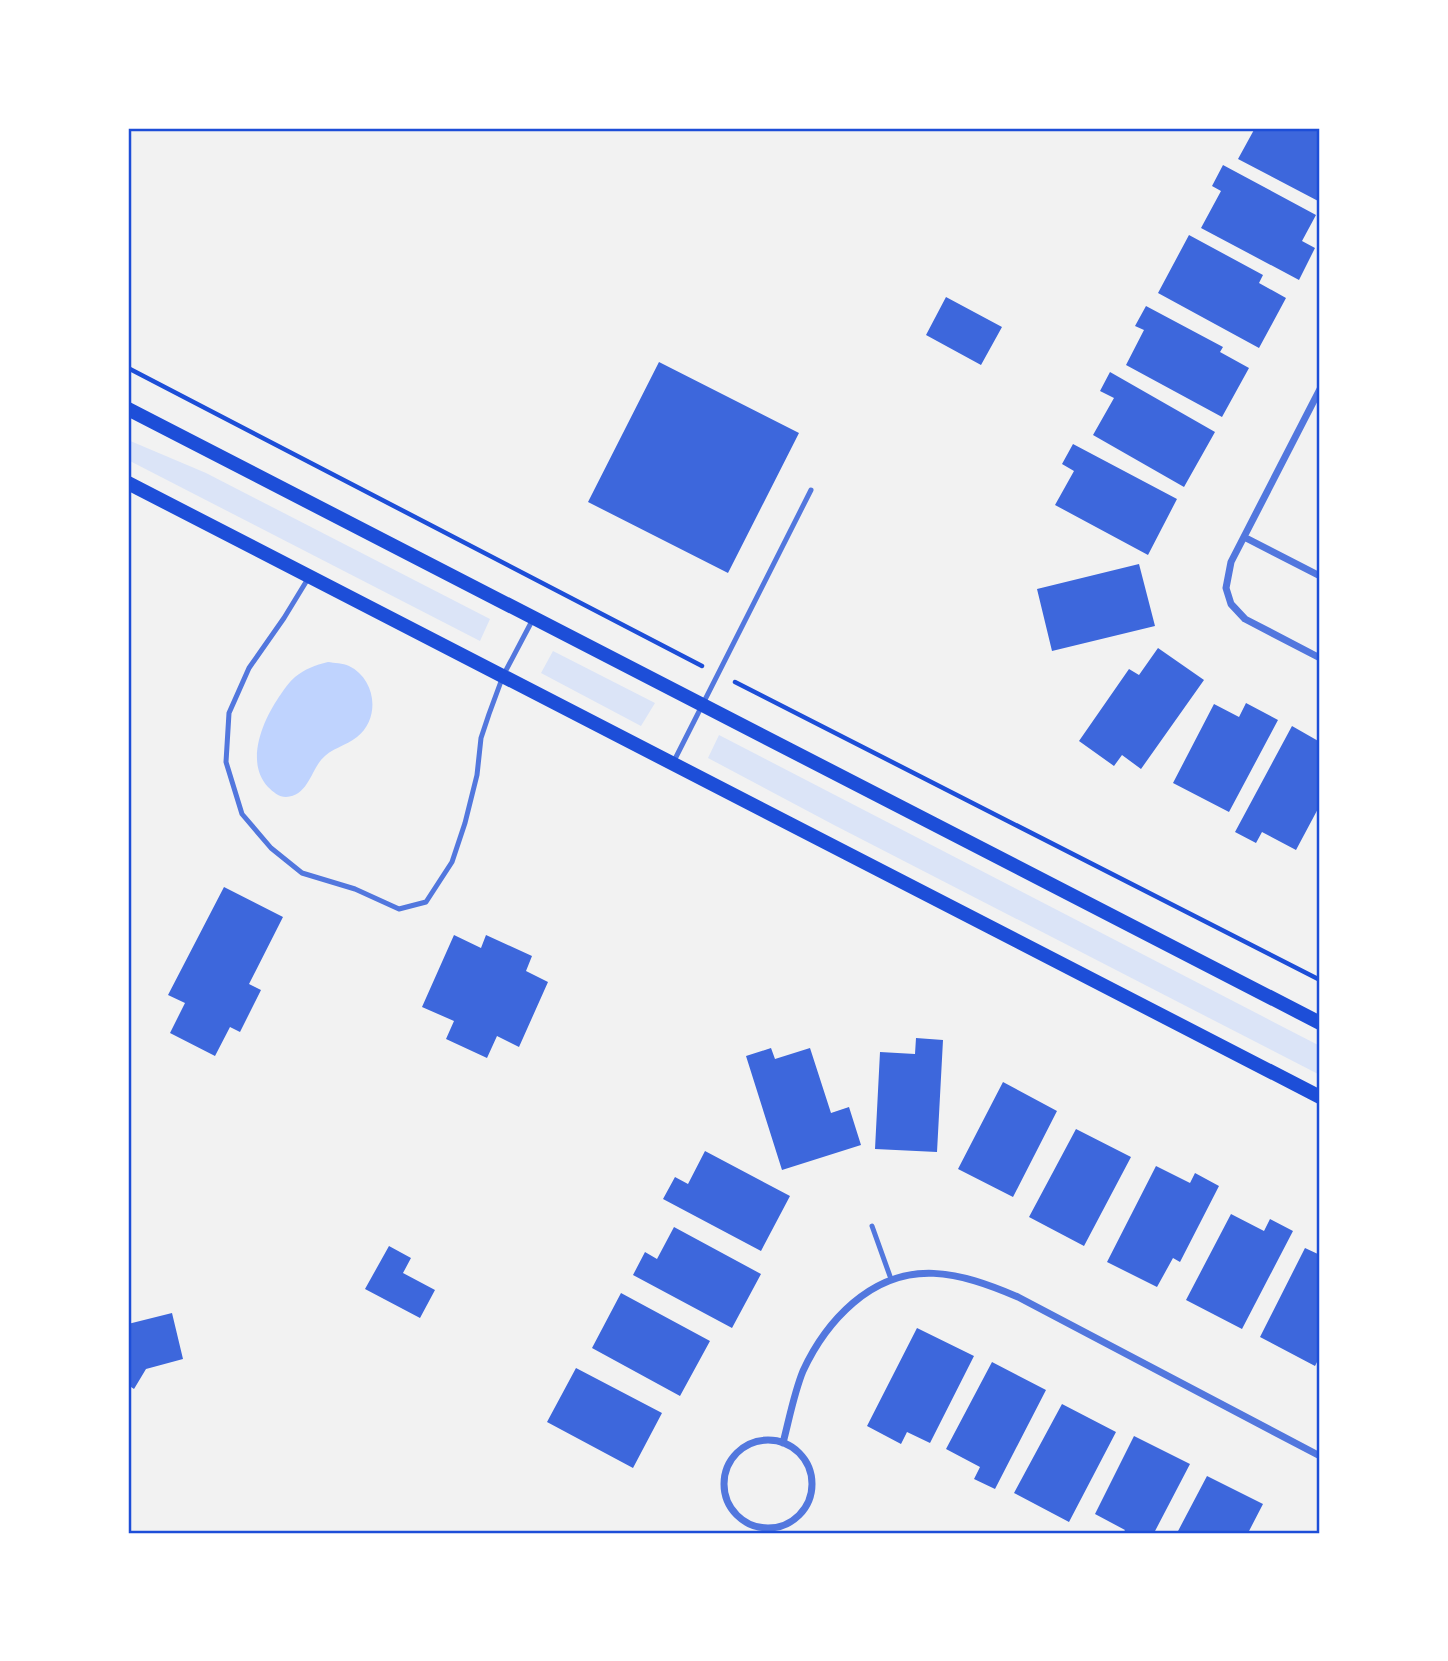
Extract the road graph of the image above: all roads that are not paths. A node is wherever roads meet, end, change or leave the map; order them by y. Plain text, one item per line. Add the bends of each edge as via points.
1 (1320, 389) edge
2 (128, 409) edge
3 (128, 483) edge
4 (811, 490) dead end
5 (1244, 537) junction
6 (309, 576) junction
7 (1320, 576) edge
8 (533, 618) junction
9 (1320, 658) edge
10 (503, 676) junction
11 (703, 706) junction
12 (673, 763) junction
13 (1320, 1023) edge
14 (1320, 1097) edge
15 (872, 1226) dead end
16 (891, 1279) junction
17 (783, 1443) junction
18 (1320, 1456) edge

1 - 5 street
2 - 8 main road
3 - 6 main road
4 - 11 lane
5 - 7 street
5 - 9 street via 1231,562 1226,588 1231,604 1245,619
6 - 10 main road
6 - 10 lane via 248,668 229,713 226,762 243,814 271,848 302,873 399,909 426,902 452,862 477,775 481,738
8 - 10 lane
8 - 11 main road
10 - 12 main road
11 - 12 lane
11 - 13 main road
12 - 14 main road
15 - 16 lane
16 - 17 street via 864,1293 818,1342 803,1373
16 - 18 street via 913,1273 945,1274 982,1282
17 - 17 street via 754,1443 741,1450 725,1474 728,1503 749,1524 762,1528 783,1525 801,1514 808,1502 811,1474 805,1461

